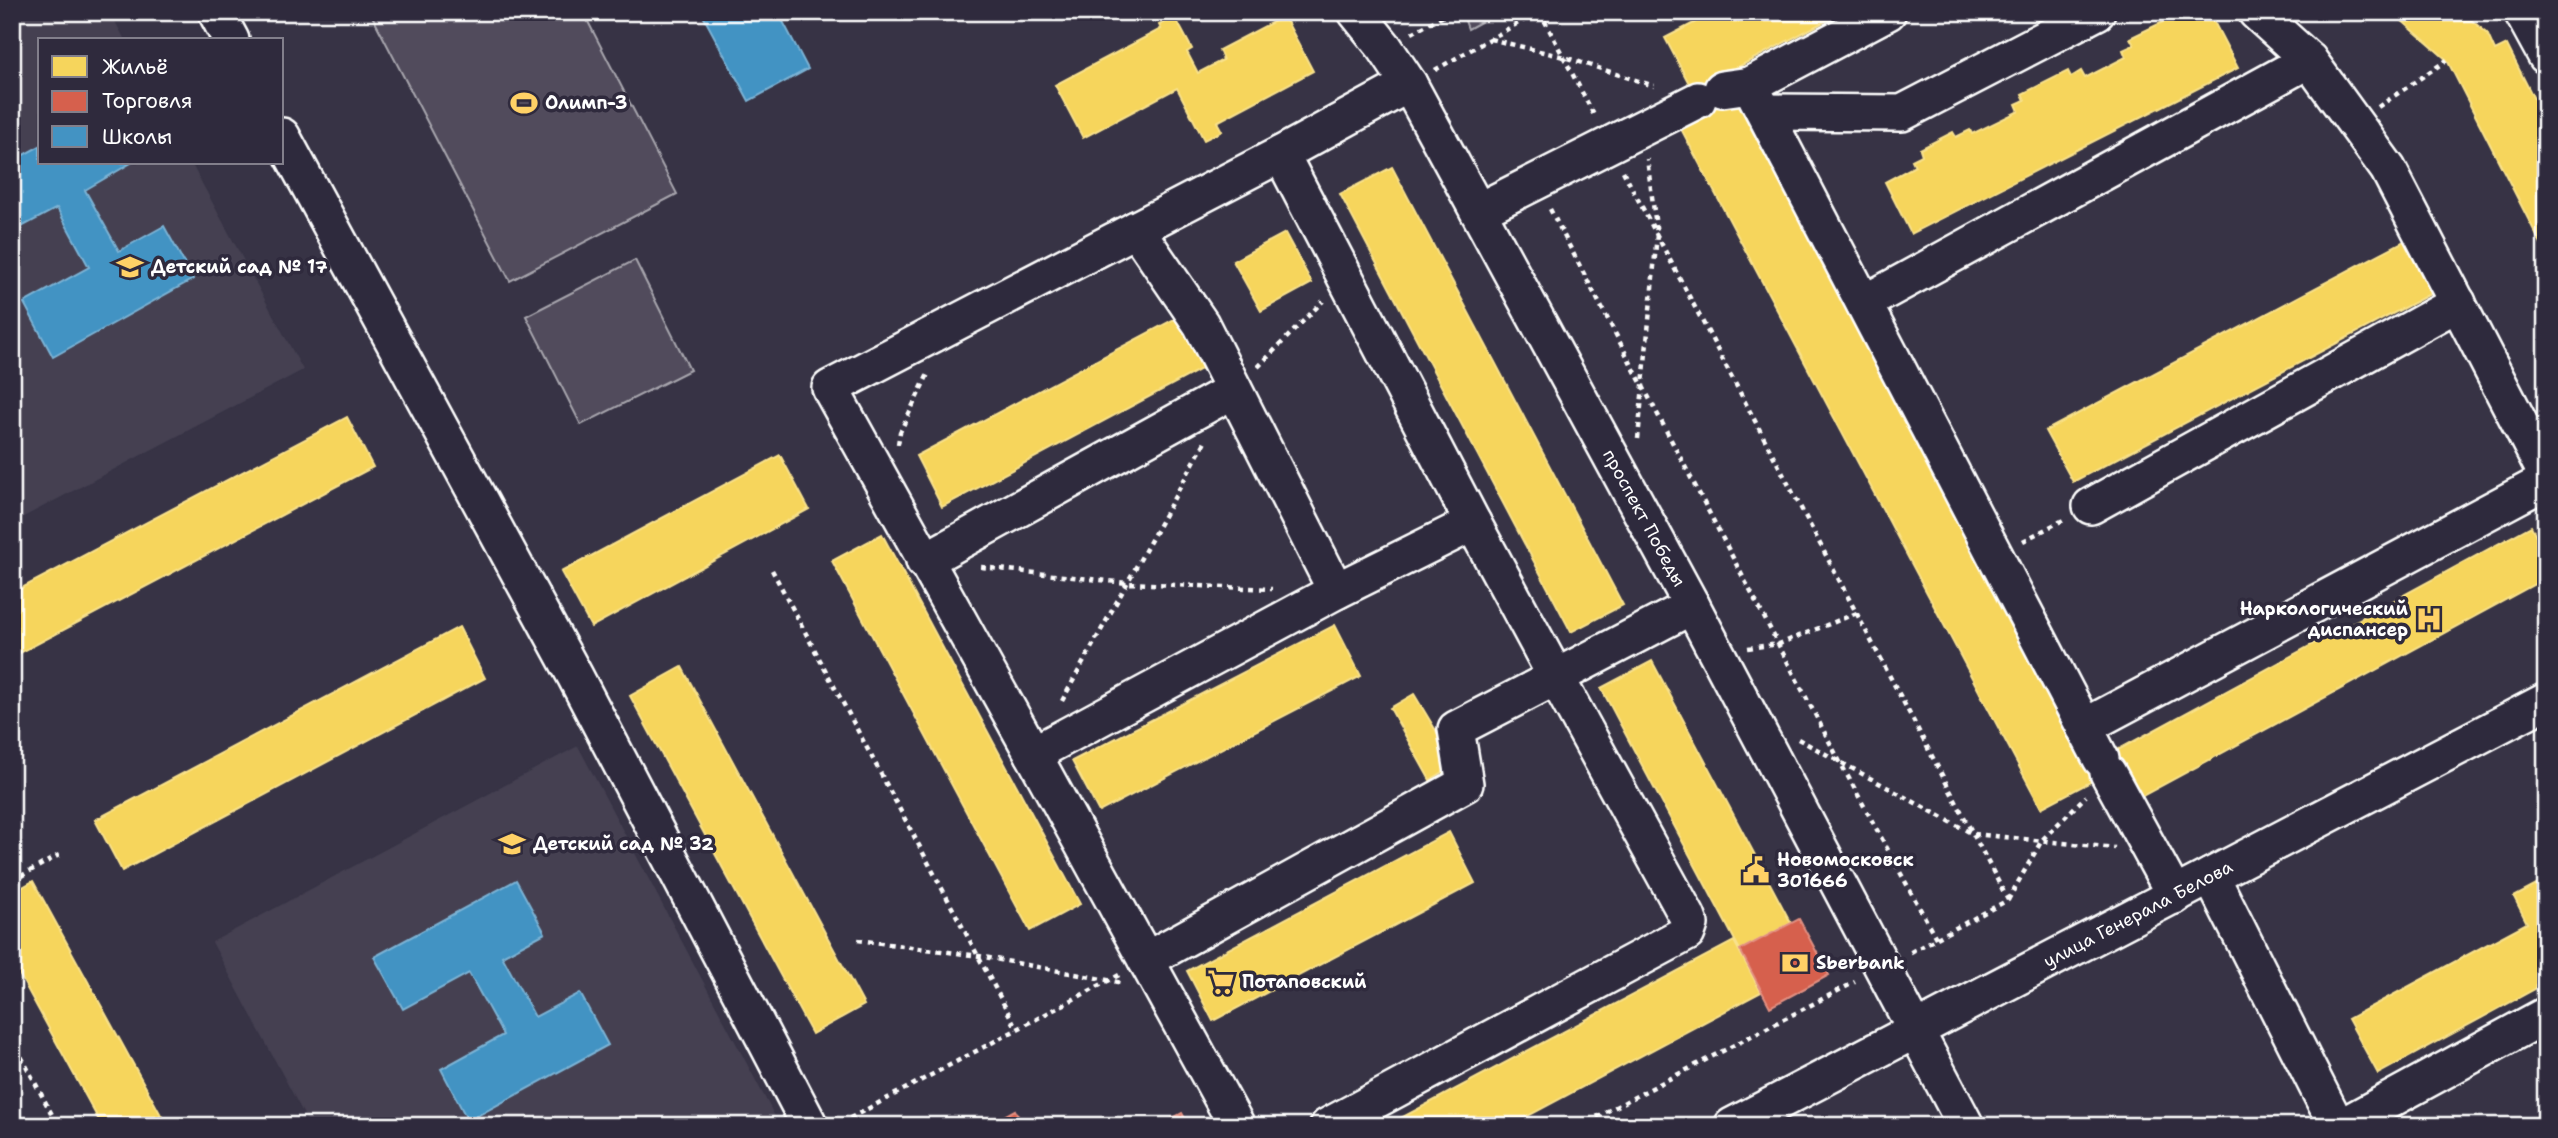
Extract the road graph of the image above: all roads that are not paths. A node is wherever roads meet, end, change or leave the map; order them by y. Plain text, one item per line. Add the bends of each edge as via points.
1 (216, 12) edge
2 (1356, 12) edge
3 (1888, 12) edge
4 (2097, 12) edge
5 (2256, 12) edge
6 (2522, 12) edge
7 (230, 38) edge
8 (2546, 56) edge
9 (2309, 60) junction
10 (1409, 84) junction
11 (1734, 97) junction
12 (284, 140) edge
13 (1281, 154) junction
14 (1478, 211) junction
15 (1136, 229) junction
16 (1864, 303) junction
17 (2458, 303) junction
18 (1234, 390) junction
19 (2534, 421) edge
20 (2546, 474) edge
21 (2546, 481) edge
22 (2091, 506) road end
23 (1474, 523) junction
24 (924, 561) junction
25 (1336, 592) junction
26 (1692, 606) junction
27 (1556, 677) junction
28 (2546, 701) edge
29 (2084, 727) junction
30 (1032, 754) junction
31 (2211, 876) junction
32 (2175, 896) junction
33 (1146, 960) junction
34 (2546, 1015) edge
35 (1914, 1033) junction
36 (1747, 1122) edge
37 (810, 1126) edge
38 (1237, 1126) edge
39 (1328, 1126) edge
40 (1966, 1126) edge
41 (2339, 1126) edge

1 - 7 street
2 - 10 street, проспект Победы
3 - 11 street
4 - 11 street via 1902,113
5 - 9 street
6 - 8 street
9 - 16 street
9 - 17 street via 2388,169
10 - 13 street
10 - 14 street, проспект Победы
11 - 14 street via 1643,127
11 - 16 street
12 - 37 street via 575,676
13 - 15 street
13 - 23 street
14 - 26 street, проспект Победы
15 - 18 street via 1200,324
15 - 24 street via 830,388
16 - 29 street
17 - 19 street
17 - 22 street
18 - 24 street
18 - 25 street
19 - 20 street
21 - 29 street
23 - 25 street
23 - 27 street
24 - 30 street
25 - 30 street
26 - 27 street
26 - 35 street, проспект Победы
27 - 33 street via 1456,729 1465,784
27 - 39 street via 1687,916 1687,933
28 - 31 street, улица Генерала Белова
29 - 32 street
30 - 33 street
31 - 32 street, улица Генерала Белова
31 - 41 street
32 - 35 street, улица Генерала Белова
33 - 38 street
34 - 41 street
35 - 36 street, улица Генерала Белова
35 - 40 street, проспект Победы

